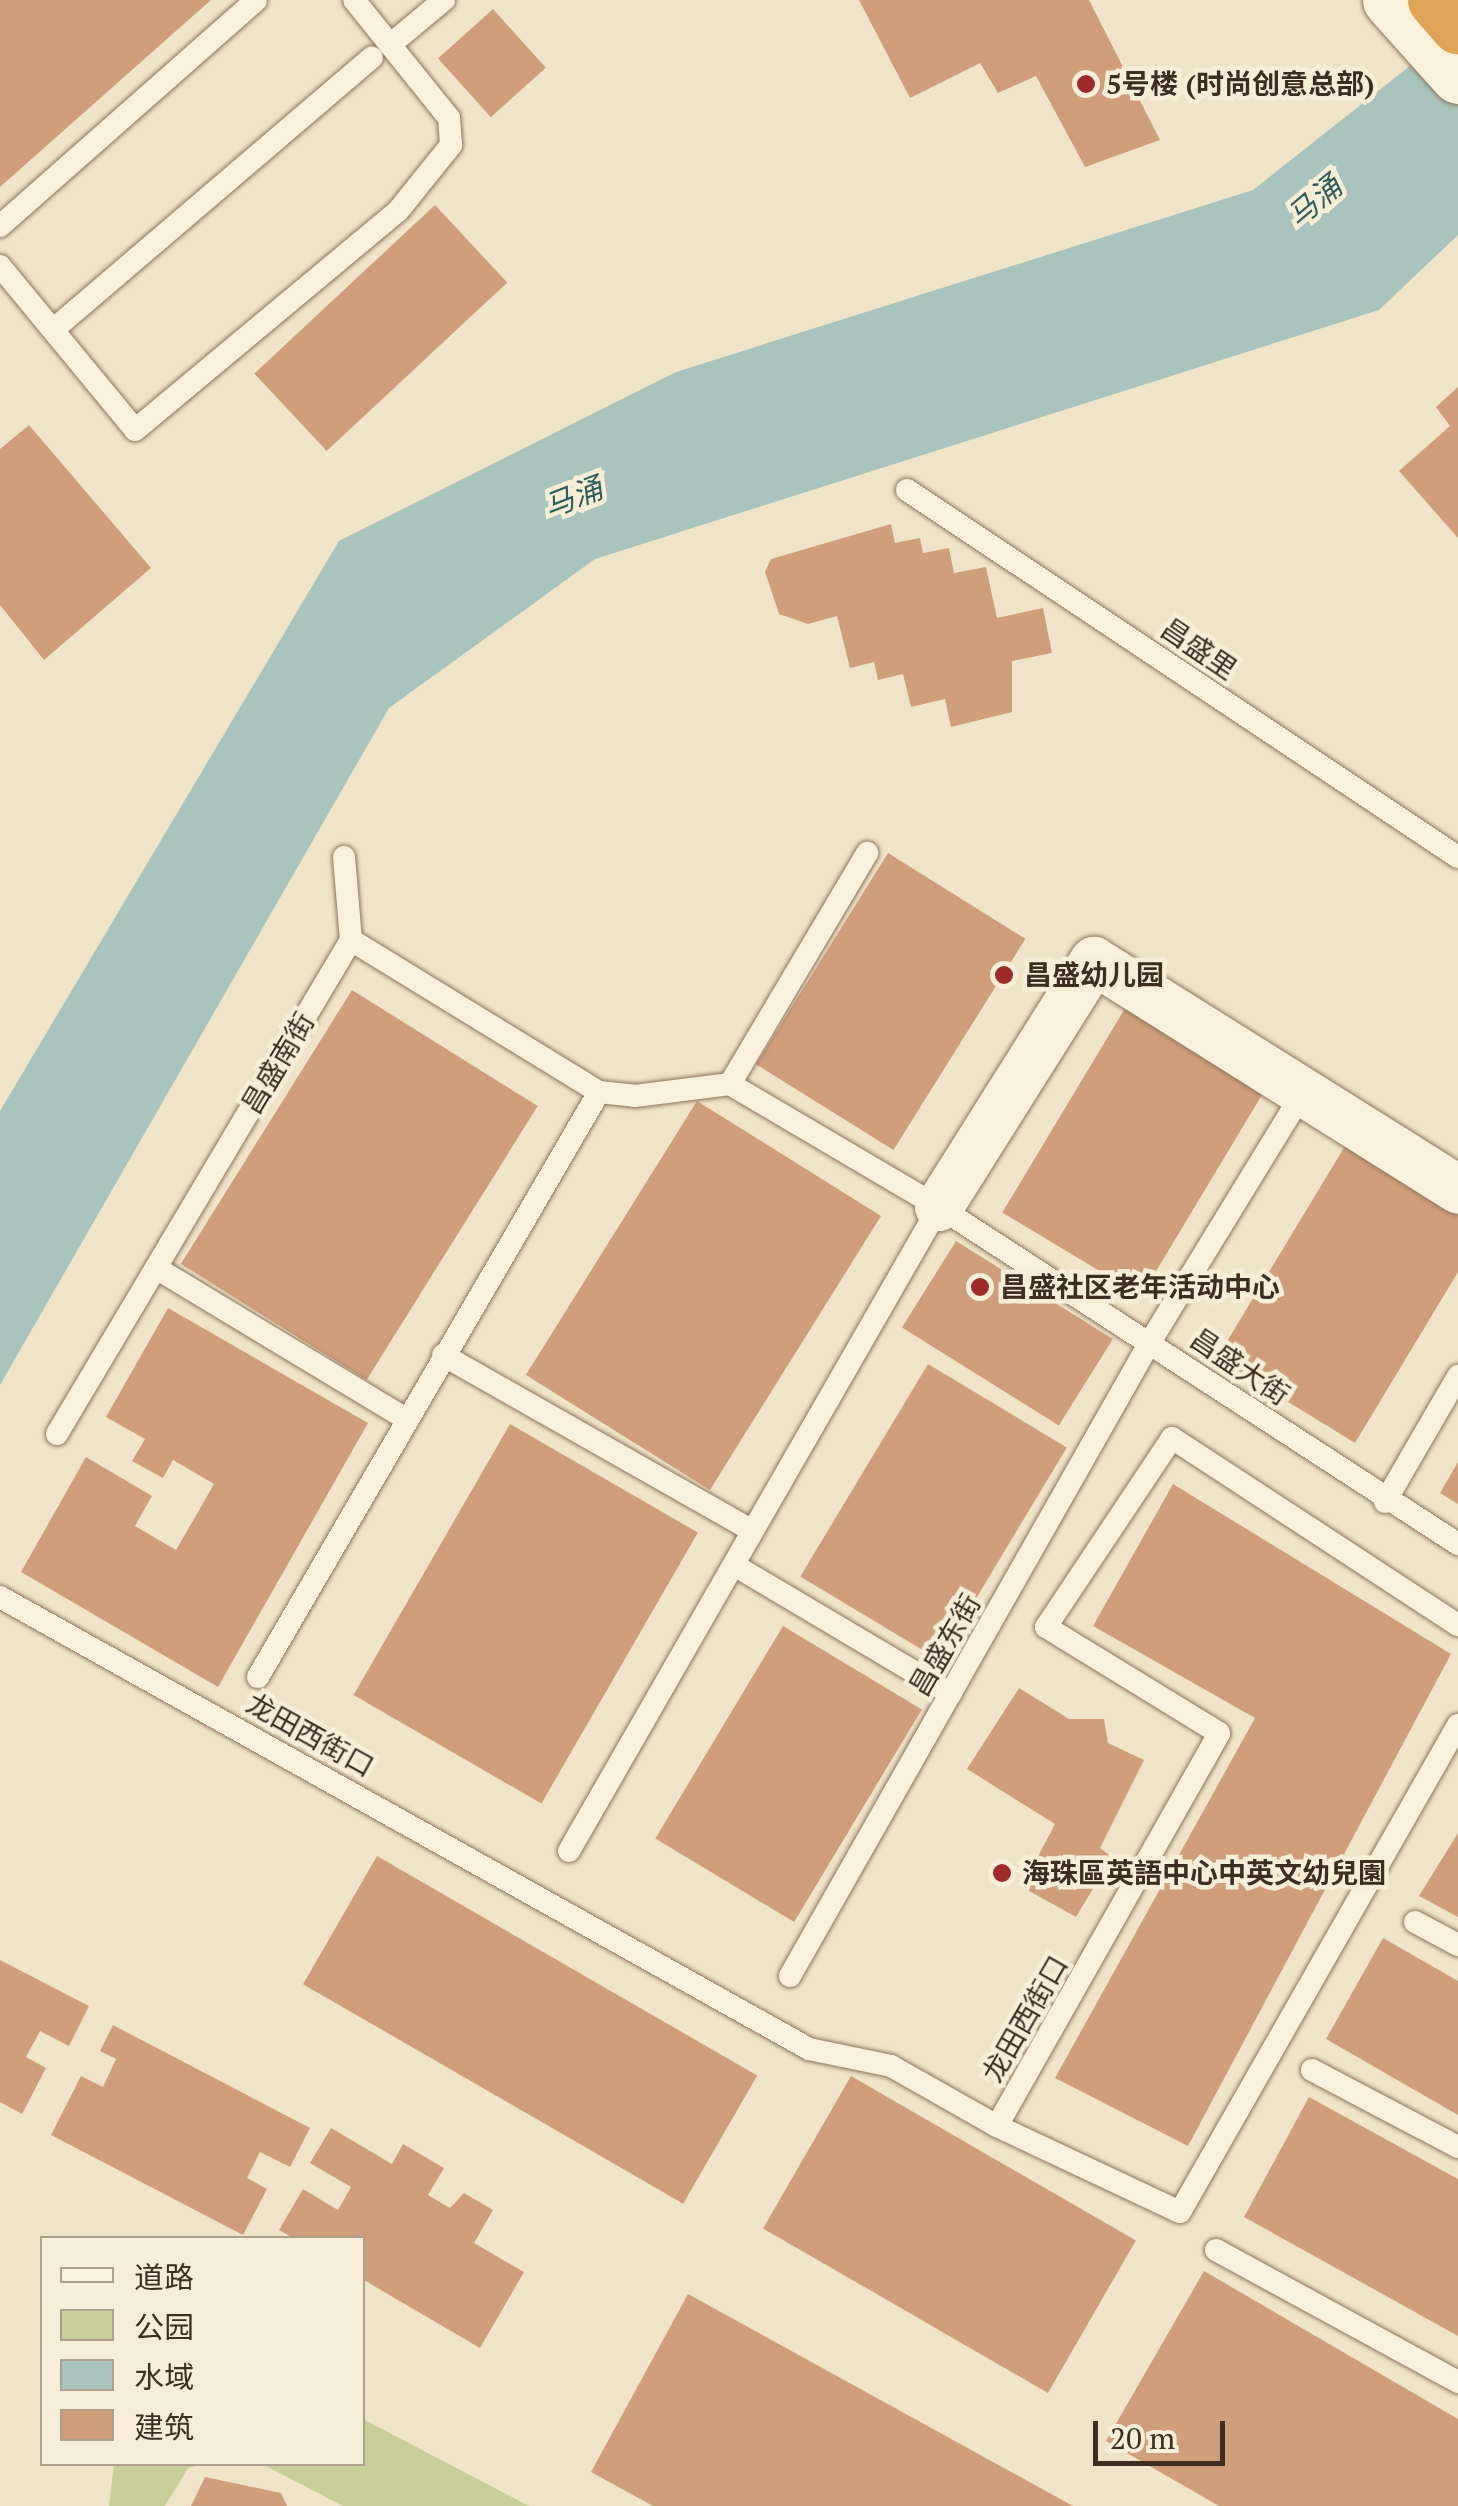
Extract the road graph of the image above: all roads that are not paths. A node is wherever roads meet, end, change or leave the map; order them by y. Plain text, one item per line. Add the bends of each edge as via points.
1 (256, 0) edge
2 (354, 0) edge
3 (444, 0) edge
4 (1425, 14) edge
5 (382, 51) junction
6 (1458, 76) edge
7 (0, 226) edge
8 (0, 266) edge
9 (54, 329) junction
10 (907, 490) dead end
11 (867, 854) dead end
12 (344, 857) dead end
13 (1458, 857) edge
14 (351, 940) junction
15 (730, 1084) junction
16 (1305, 1089) junction
17 (599, 1092) junction
18 (1458, 1189) edge
19 (939, 1207) junction
20 (156, 1268) junction
21 (1150, 1342) junction
22 (444, 1355) junction
23 (1458, 1376) edge
24 (406, 1419) junction
25 (57, 1434) dead end
26 (1385, 1502) junction
27 (753, 1531) junction
28 (1458, 1544) edge
29 (734, 1565) junction
30 (0, 1598) edge
31 (1458, 1625) edge
32 (258, 1677) dead end
33 (951, 1694) junction
34 (1458, 1724) edge
35 (568, 1851) dead end
36 (1416, 1922) dead end
37 (1458, 1946) edge
38 (790, 1976) dead end
39 (1312, 2070) dead end
40 (997, 2126) junction
41 (1458, 2147) edge
42 (1216, 2250) dead end
43 (1458, 2382) edge

1 - 7 lane
2 - 5 lane
3 - 5 lane
4 - 6 main road
5 - 9 lane
5 - 9 lane via 449,118 451,145 398,211 135,430
8 - 9 lane
10 - 13 lane, 昌盛里
11 - 15 lane
12 - 14 lane
14 - 17 lane
14 - 20 lane, 昌盛南街
15 - 17 lane via 635,1096
15 - 19 lane
16 - 18 street
16 - 19 street via 1094,961
16 - 21 lane, 昌盛东街
17 - 22 lane
19 - 21 lane, 昌盛大街
19 - 27 lane
20 - 24 lane
20 - 25 lane, 昌盛南街
21 - 26 lane, 昌盛大街
21 - 33 lane, 昌盛东街
22 - 24 lane
22 - 27 lane
23 - 26 lane
24 - 32 lane
26 - 28 lane, 昌盛大街
27 - 29 lane
29 - 33 lane
29 - 35 lane
30 - 40 lane, 龙田西街口 via 809,2049 891,2066
31 - 40 lane, 龙田西街口 via 1172,1438 1046,1628 1219,1733
33 - 38 lane, 昌盛东街
34 - 40 lane via 1180,2212
36 - 37 lane
39 - 41 lane
42 - 43 lane

